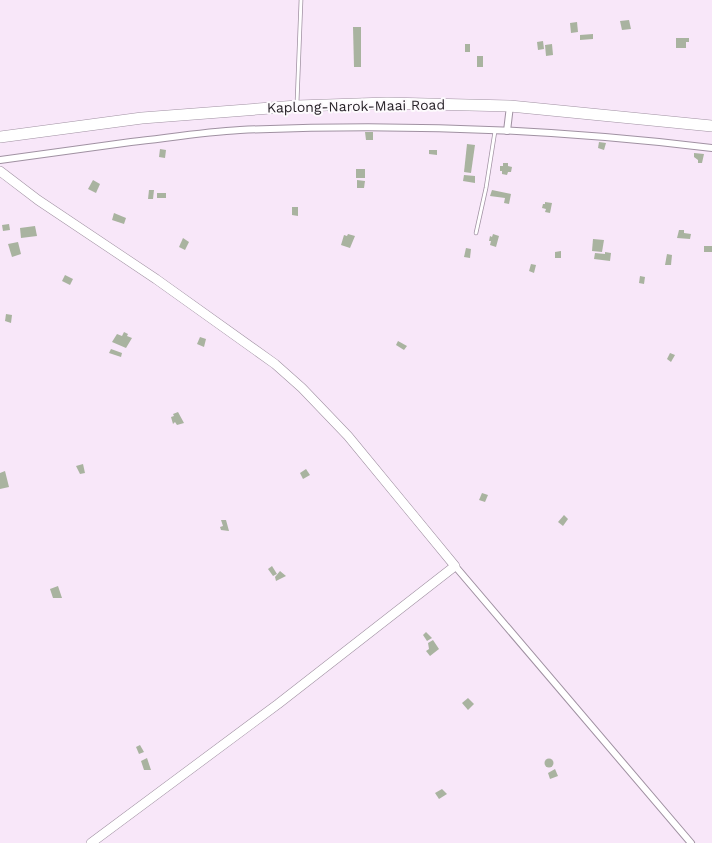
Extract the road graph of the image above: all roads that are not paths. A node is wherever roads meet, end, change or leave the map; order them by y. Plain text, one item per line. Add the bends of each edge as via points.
1 (301, 0) edge
2 (297, 106) junction
3 (510, 106) junction
4 (712, 126) edge
5 (495, 130) junction
6 (507, 130) junction
7 (0, 137) edge
8 (712, 148) edge
9 (0, 160) edge
10 (0, 171) edge
11 (476, 233) dead end
12 (455, 566) junction
13 (91, 843) edge
14 (691, 843) edge

1 - 2 lane
2 - 3 highway, Kaplong-Narok-Maai Road
2 - 7 highway, Kaplong-Narok-Maai Road via 142,118
3 - 4 highway, Kaplong-Narok-Maai Road
3 - 6 street
5 - 6 street
5 - 9 street via 365,127 240,130
5 - 11 lane
6 - 8 street
10 - 12 street via 275,364 348,436
12 - 13 street via 278,704
12 - 14 street

